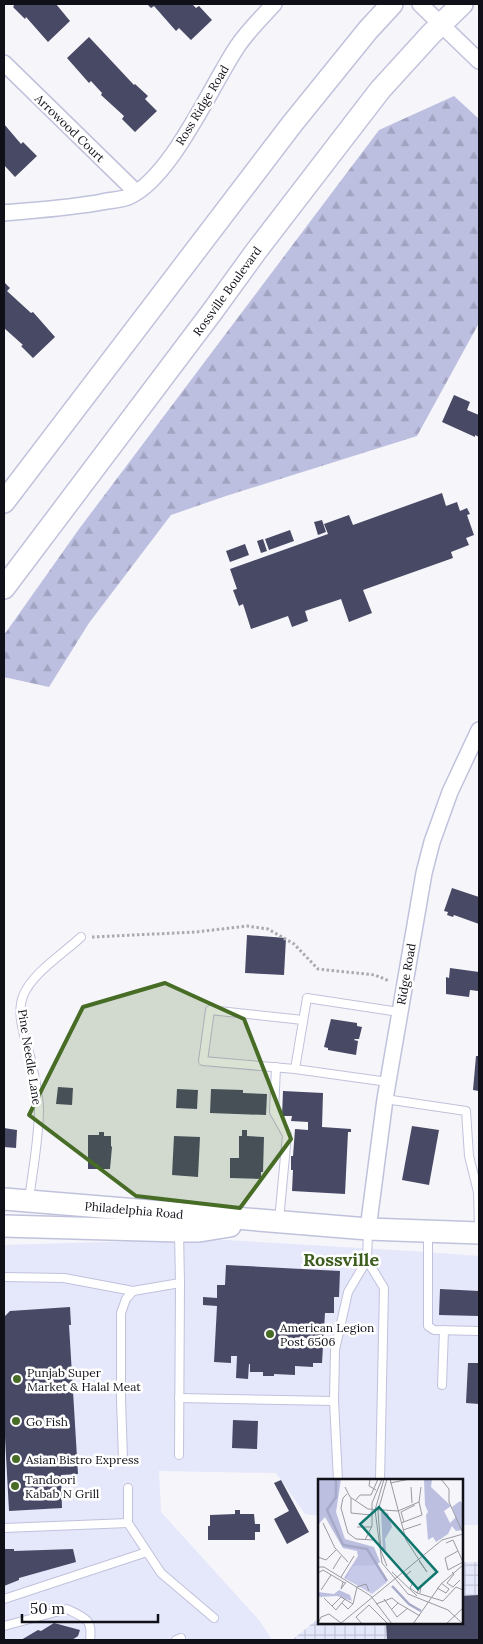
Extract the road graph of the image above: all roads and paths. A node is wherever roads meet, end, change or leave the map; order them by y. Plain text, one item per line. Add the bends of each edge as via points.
1 (392, 4) edge
2 (420, 4) edge
3 (462, 4) edge
4 (267, 6) edge
5 (441, 24) junction
6 (479, 61) edge
7 (4, 63) edge
8 (136, 192) junction
9 (4, 212) edge
10 (4, 502) edge
11 (4, 588) edge
12 (479, 730) edge
13 (81, 937) joint
14 (403, 987) junction
15 (399, 1012) junction
16 (303, 1020) junction
17 (276, 1067) junction
18 (295, 1069) junction
19 (388, 1082) junction
20 (386, 1099) junction
21 (4, 1198) edge
22 (29, 1201) junction
23 (272, 1221) junction
24 (4, 1226) edge
25 (479, 1227) edge
26 (368, 1229) junction
27 (179, 1231) junction
28 (428, 1231) junction
29 (479, 1233) edge
30 (367, 1260) junction
31 (4, 1277) edge
32 (180, 1284) junction
33 (133, 1291) junction
34 (444, 1330) junction
35 (479, 1331) edge
36 (442, 1385) dead end
37 (179, 1398) junction
38 (334, 1401) junction
39 (179, 1455) dead end
40 (123, 1459) dead end
41 (338, 1479) edge
42 (380, 1479) edge
43 (128, 1488) dead end
44 (128, 1523) junction
45 (4, 1528) edge
46 (147, 1552) junction
47 (4, 1599) edge
48 (214, 1618) dead end
49 (4, 1626) edge
50 (90, 1640) edge

1 - 10 main road via 286,132
2 - 5 street
3 - 5 main road, Rossville Boulevard
4 - 8 street, Ross Ridge Road via 238,45 191,127 165,164
5 - 6 street
5 - 11 main road, Rossville Boulevard via 380,90
7 - 8 street, Arrowood Court
8 - 9 street, Ross Ridge Road via 128,197 83,205
12 - 14 street, Ridge Road via 450,792 432,842
13 - 14 path via 196,932 247,926 268,929 294,944 318,970 375,975
13 - 22 lane, Pine Needle Lane via 34,978 22,998 22,1024 39,1108
14 - 15 street, Ridge Road
15 - 16 lane via 307,998
15 - 19 street, Ridge Road
16 - 17 lane via 210,1010 202,1060
16 - 18 lane
17 - 18 lane
17 - 23 lane via 274,1112 287,1135
18 - 19 lane
19 - 20 street, Ridge Road
20 - 25 lane via 466,1112 469,1156 478,1192
20 - 26 street, Ridge Road
21 - 22 main road, Philadelphia Road
22 - 23 main road, Philadelphia Road
23 - 26 main road, Philadelphia Road
23 - 27 main road, Philadelphia Road
24 - 27 main road, Philadelphia Road
26 - 28 main road, Philadelphia Road
26 - 30 lane
27 - 32 lane
28 - 29 main road, Philadelphia Road
28 - 34 lane via 428,1326
30 - 38 lane via 348,1292 335,1350
30 - 42 lane via 384,1288
31 - 33 lane via 64,1278
32 - 33 lane
32 - 37 lane
33 - 40 lane via 121,1313
34 - 35 lane
34 - 36 lane
37 - 38 lane
37 - 39 lane
38 - 41 lane
43 - 44 lane
44 - 45 lane
44 - 46 lane
46 - 47 lane
46 - 48 lane via 161,1573
49 - 50 lane via 67,1609 86,1618 92,1628

